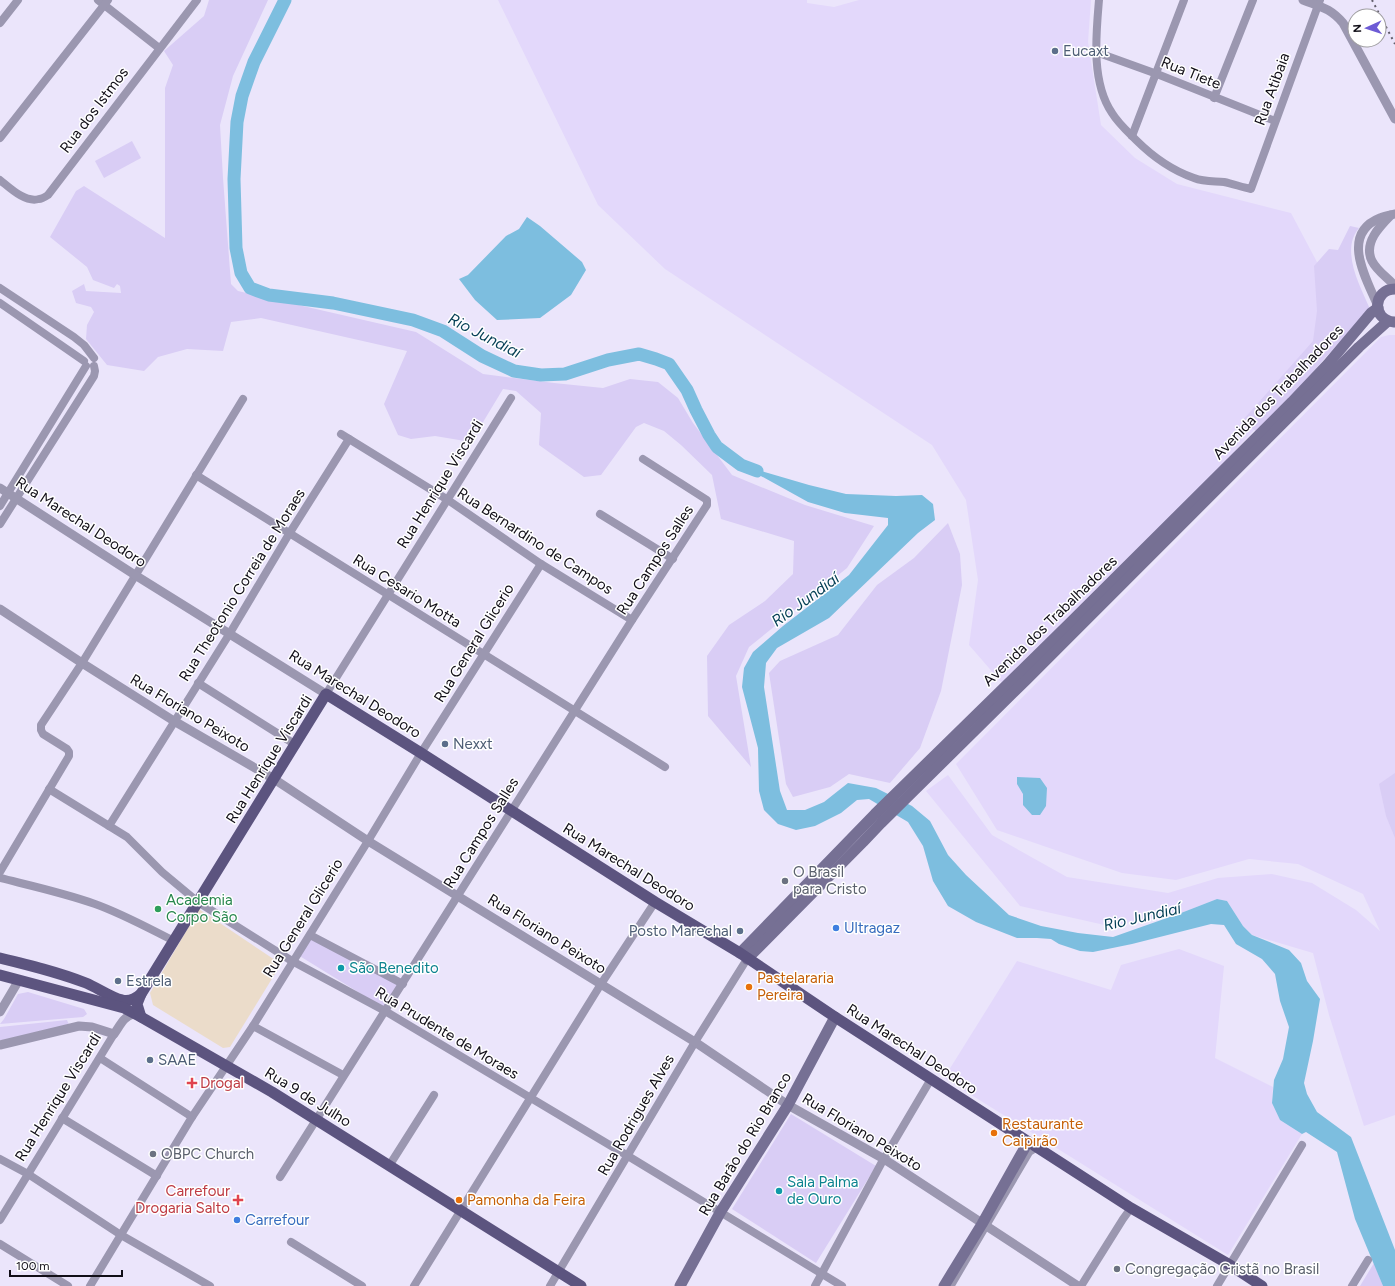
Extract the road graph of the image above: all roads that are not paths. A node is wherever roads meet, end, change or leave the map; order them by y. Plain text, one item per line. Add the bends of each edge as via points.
1 (18, 0) edge
2 (197, 0) edge
3 (1099, 0) edge
4 (1184, 0) edge
5 (1253, 0) edge
6 (1303, 0) edge
7 (104, 2) edge
8 (1318, 3) edge
9 (0, 23) edge
10 (159, 48) junction
11 (1096, 52) junction
12 (1157, 74) junction
13 (1214, 98) junction
14 (1395, 119) edge
15 (1275, 121) junction
16 (1132, 136) junction
17 (0, 138) edge
18 (0, 180) edge
19 (1393, 215) edge
20 (1395, 286) edge
21 (0, 288) edge
22 (1395, 289) edge
23 (0, 303) edge
24 (1378, 306) junction
25 (1393, 322) edge
26 (89, 363) junction
27 (81, 374) junction
28 (91, 381) junction
29 (511, 398) dead end
30 (243, 399) dead end
31 (48, 428) junction
32 (56, 434) junction
33 (341, 434) dead end
34 (349, 439) junction
35 (643, 459) dead end
36 (196, 475) junction
37 (8, 493) edge
38 (448, 500) junction
39 (0, 506) edge
40 (600, 514) dead end
41 (0, 524) edge
42 (289, 534) junction
43 (673, 559) junction
44 (540, 564) junction
45 (135, 575) junction
46 (389, 595) junction
47 (0, 609) edge
48 (632, 620) junction
49 (230, 633) junction
50 (483, 654) junction
51 (82, 663) junction
52 (198, 683) junction
53 (326, 694) junction
54 (575, 712) junction
55 (174, 721) junction
56 (296, 745) junction
57 (421, 753) junction
58 (665, 767) dead end
59 (274, 779) junction
60 (911, 786) junction
61 (48, 789) junction
62 (511, 810) junction
63 (109, 826) junction
64 (368, 841) junction
65 (0, 872) edge
66 (0, 878) edge
67 (459, 896) junction
68 (198, 902) junction
69 (655, 902) junction
70 (310, 935) junction
71 (174, 941) junction
72 (744, 956) junction
73 (0, 958) edge
74 (292, 961) junction
75 (0, 975) edge
76 (19, 980) junction
77 (85, 983) junction
78 (402, 984) junction
79 (601, 984) junction
80 (141, 994) junction
81 (130, 1010) junction
82 (385, 1011) junction
83 (0, 1012) edge
84 (835, 1017) junction
85 (123, 1020) joint
86 (252, 1026) junction
87 (114, 1034) junction
88 (695, 1042) junction
89 (0, 1045) edge
90 (100, 1058) junction
91 (227, 1066) junction
92 (343, 1075) junction
93 (930, 1079) junction
94 (434, 1096) dead end
95 (530, 1098) junction
96 (788, 1105) junction
97 (192, 1117) junction
98 (62, 1118) junction
99 (316, 1119) junction
100 (1033, 1145) junction
101 (1302, 1145) dead end
102 (628, 1156) junction
103 (0, 1159) edge
104 (884, 1159) junction
105 (389, 1166) junction
106 (28, 1174) junction
107 (157, 1176) junction
108 (280, 1177) dead end
109 (1131, 1208) junction
110 (460, 1211) junction
111 (721, 1211) junction
112 (0, 1220) edge
113 (984, 1226) junction
114 (121, 1235) junction
115 (291, 1242) dead end
116 (0, 1244) edge
117 (1368, 1260) dead end
118 (1230, 1265) junction
119 (559, 1272) junction
120 (822, 1274) junction
121 (68, 1286) edge
122 (90, 1286) edge
123 (210, 1286) edge
124 (362, 1286) edge
125 (414, 1286) edge
126 (550, 1286) edge
127 (581, 1286) edge
128 (680, 1286) edge
129 (814, 1286) edge
130 (842, 1286) edge
131 (944, 1286) edge
132 (952, 1286) edge
133 (1079, 1286) edge
134 (1217, 1286) edge
135 (1262, 1286) edge
136 (1352, 1286) edge

1 - 9 street
2 - 10 street, Rua dos Istmos
3 - 11 street
4 - 12 street
5 - 13 street
6 - 8 street
7 - 10 street
7 - 17 street
8 - 14 street via 1335,14 1343,23
8 - 15 street, Rua Atibaia
10 - 18 street, Rua dos Istmos via 48,195 38,200 30,199 21,196
11 - 12 street, Rua Tiete
11 - 16 street via 1099,79 1106,102
12 - 13 street, Rua Tiete
12 - 16 street
13 - 15 street, Rua Tiete
15 - 16 street, Rua Atibaia via 1251,189 1194,178 1162,163
19 - 20 street via 1373,236 1370,254 1372,261
19 - 24 street via 1380,217 1370,223 1361,237 1358,250 1362,269
21 - 26 street via 84,344
22 - 24 main road, Avenida dos Trabalhadores via 1382,294
23 - 26 street
24 - 25 main road via 1380,315
24 - 60 main road, Avenida dos Trabalhadores via 1328,364
25 - 60 main road, Avenida dos Trabalhadores via 1359,347
26 - 27 street
26 - 28 street via 95,371
27 - 28 street
27 - 31 street
28 - 32 street
29 - 38 street, Rua Henrique Viscardi
30 - 36 street
31 - 32 street
31 - 37 street
32 - 37 street
33 - 34 street, Rua Bernardino de Campos
34 - 38 street, Rua Bernardino de Campos
34 - 42 street, Rua Theotonio Correia de Moraes
35 - 43 street, Rua Campos Salles via 707,500 707,505
36 - 42 street, Rua Cesario Motta
36 - 45 street
37 - 39 street
37 - 41 street
37 - 45 street, Rua Marechal Deodoro
38 - 44 street, Rua Bernardino de Campos
38 - 46 street, Rua Henrique Viscardi
40 - 43 street
42 - 46 street, Rua Cesario Motta
42 - 49 street, Rua Theotonio Correia de Moraes
43 - 48 street, Rua Campos Salles
44 - 48 street, Rua Bernardino de Campos
44 - 50 street, Rua General Glicerio
45 - 49 street, Rua Marechal Deodoro
45 - 51 street
46 - 50 street, Rua Cesario Motta
46 - 53 street, Rua Henrique Viscardi
47 - 51 street, Rua Floriano Peixoto
48 - 54 street, Rua Campos Salles
49 - 52 street, Rua Theotonio Correia de Moraes
49 - 53 street, Rua Marechal Deodoro
50 - 54 street, Rua Cesario Motta
50 - 57 street, Rua General Glicerio
51 - 55 street, Rua Floriano Peixoto
51 - 61 street via 41,725 43,734 69,752 67,760
52 - 55 street, Rua Theotonio Correia de Moraes
52 - 56 street
53 - 56 main road, Rua Henrique Viscardi
53 - 57 main road, Rua Marechal Deodoro
54 - 58 street, Rua Cesario Motta
54 - 62 street, Rua Campos Salles
55 - 59 street, Rua Floriano Peixoto
55 - 63 street, Rua Theotonio Correia de Moraes
56 - 59 main road, Rua Henrique Viscardi
57 - 62 main road, Rua Marechal Deodoro
57 - 64 street, Rua General Glicerio
59 - 64 street, Rua Floriano Peixoto
59 - 68 main road, Rua Henrique Viscardi
60 - 72 main road, Avenida dos Trabalhadores via 878,818 863,842
61 - 63 street, Rua Prudente de Moraes
61 - 65 street
62 - 67 street, Rua Campos Salles
62 - 69 main road, Rua Marechal Deodoro
63 - 68 street, Rua Prudente de Moraes via 127,837 162,872
64 - 67 street, Rua Floriano Peixoto
64 - 70 street, Rua General Glicerio
66 - 71 street via 96,904
67 - 78 street, Rua Campos Salles
67 - 79 street, Rua Floriano Peixoto
68 - 71 main road, Rua Henrique Viscardi
68 - 74 street, Rua Prudente de Moraes
69 - 72 main road, Rua Marechal Deodoro
69 - 79 street
70 - 74 street, Rua General Glicerio
70 - 78 street
71 - 80 main road, Rua Henrique Viscardi
72 - 84 main road, Rua Marechal Deodoro
72 - 88 street, Rua Rodrigues Alves
73 - 77 main road, Rua 9 de Julho via 49,970
74 - 82 street, Rua Prudente de Moraes
74 - 86 street, Rua General Glicerio
75 - 76 main road, Rua 9 de Julho
76 - 77 main road via 28,973 34,973 69,984
76 - 81 main road, Rua 9 de Julho
76 - 83 street
77 - 81 main road, Rua 9 de Julho
78 - 82 street, Rua Campos Salles
79 - 88 street, Rua Floriano Peixoto
79 - 95 street
80 - 81 main road via 137,1004
80 - 81 main road, Rua 9 de Julho via 131,1000
81 - 85 main road
81 - 91 main road, Rua 9 de Julho
82 - 92 street, Rua Campos Salles
82 - 95 street, Rua Prudente de Moraes
84 - 93 main road, Rua Marechal Deodoro
84 - 96 main road, Rua Barão do Rio Branco
85 - 87 street, Rua Henrique Viscardi
86 - 91 street, Rua General Glicerio
86 - 92 street
87 - 89 street via 79,1026
87 - 90 street, Rua Henrique Viscardi
88 - 96 street, Rua Floriano Peixoto
88 - 102 street, Rua Rodrigues Alves
90 - 97 street
90 - 98 street, Rua Henrique Viscardi
91 - 97 street, Rua General Glicerio
91 - 99 main road, Rua 9 de Julho
92 - 99 street, Rua Campos Salles
93 - 100 main road, Rua Marechal Deodoro
93 - 104 street
94 - 105 street
95 - 102 street, Rua Prudente de Moraes
95 - 110 street
96 - 104 street, Rua Floriano Peixoto
96 - 111 main road, Rua Barão do Rio Branco
97 - 107 street, Rua General Glicerio
98 - 106 street, Rua Henrique Viscardi
98 - 107 street
99 - 105 main road, Rua 9 de Julho
99 - 108 street, Rua Campos Salles
100 - 109 main road, Rua Marechal Deodoro
100 - 113 main road
101 - 118 street
102 - 111 street, Rua Prudente de Moraes
102 - 119 street, Rua Rodrigues Alves
103 - 106 street
104 - 113 street, Rua Floriano Peixoto
104 - 120 street
105 - 110 main road, Rua 9 de Julho
106 - 112 street, Rua Henrique Viscardi
106 - 114 street
107 - 114 street, Rua General Glicerio
109 - 118 main road, Rua Marechal Deodoro
109 - 133 street
110 - 119 main road, Rua 9 de Julho
110 - 125 street
111 - 120 street, Rua Prudente de Moraes
111 - 128 main road, Rua Barão do Rio Branco
113 - 131 main road
113 - 132 street
113 - 133 street, Rua Floriano Peixoto
114 - 122 street, Rua General Glicerio
114 - 123 street
115 - 124 street
116 - 121 street
117 - 136 street
118 - 134 street
118 - 135 main road, Rua Marechal Deodoro
119 - 126 street, Rua Rodrigues Alves
119 - 127 main road, Rua 9 de Julho
120 - 129 street
120 - 130 street, Rua Prudente de Moraes

